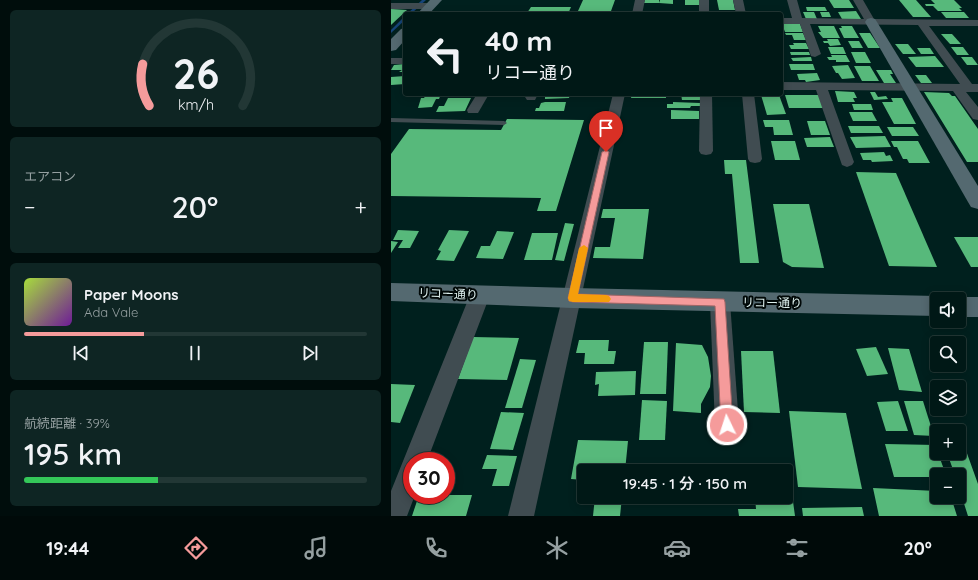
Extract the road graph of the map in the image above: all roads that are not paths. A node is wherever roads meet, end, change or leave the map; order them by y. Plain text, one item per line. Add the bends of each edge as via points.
1 (640, 0) edge
2 (704, 0) edge
3 (738, 0) edge
4 (792, 0) edge
5 (858, 0) edge
6 (391, 6) edge
7 (430, 7) edge
8 (637, 12) edge
9 (704, 12) edge
10 (741, 12) edge
11 (783, 21) edge
12 (801, 21) junction
13 (871, 22) junction
14 (921, 22) junction
15 (978, 23) edge
16 (403, 34) edge
17 (391, 47) edge
18 (815, 54) dead end
19 (391, 61) edge
20 (403, 61) edge
21 (783, 83) edge
22 (821, 87) junction
23 (910, 88) junction
24 (968, 88) edge
25 (482, 96) edge
26 (619, 96) edge
27 (706, 96) edge
28 (748, 96) edge
29 (473, 110) dead end
30 (978, 116) edge
31 (391, 120) edge
32 (504, 123) dead end
33 (706, 151) dead end
34 (755, 159) dead end
35 (847, 162) dead end
36 (978, 202) edge
37 (391, 292) edge
38 (480, 295) junction
39 (573, 298) junction
40 (720, 302) junction
41 (930, 306) edge
42 (966, 307) edge
43 (978, 307) edge
44 (727, 425) dead end
45 (419, 452) edge
46 (403, 493) edge
47 (394, 516) edge
48 (521, 516) edge

1 - 8 street
2 - 9 street
3 - 10 street
4 - 12 street
5 - 13 street
6 - 7 street
11 - 12 street
12 - 13 street
12 - 18 street
13 - 14 street
13 - 23 street
14 - 15 street
14 - 24 street
16 - 17 street
19 - 20 street
21 - 22 street
22 - 23 street
22 - 35 street
23 - 24 street
23 - 36 street
24 - 30 street
25 - 29 street
26 - 39 street
27 - 33 street
28 - 34 street
31 - 32 lane
37 - 38 street, リコー通り
38 - 39 street, リコー通り
38 - 45 street
39 - 40 street, リコー通り
39 - 48 street
40 - 41 street, リコー通り
40 - 44 street
42 - 43 street
46 - 47 street

